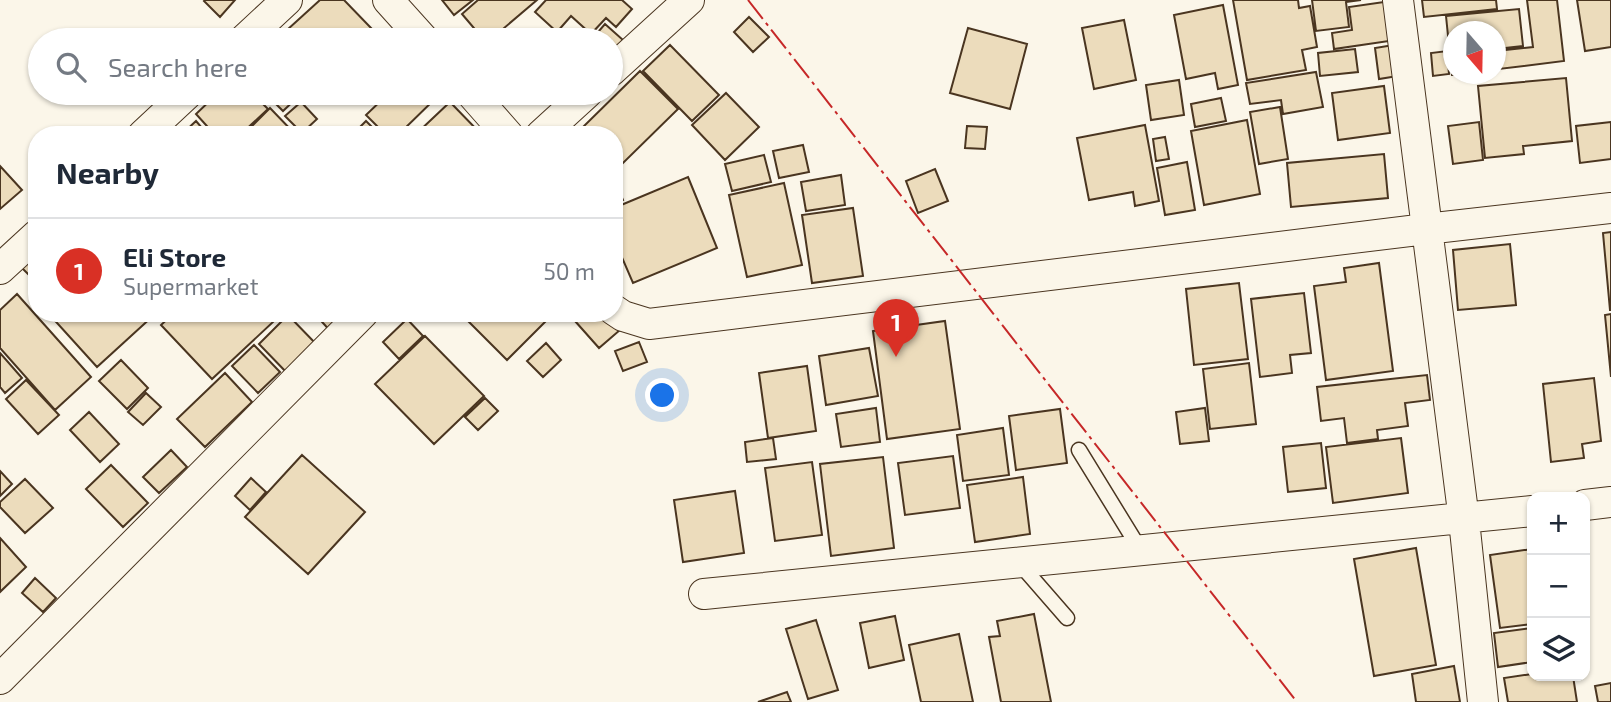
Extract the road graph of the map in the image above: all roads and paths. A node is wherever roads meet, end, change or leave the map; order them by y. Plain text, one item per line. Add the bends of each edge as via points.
1 (287, 0) edge
2 (388, 0) edge
3 (689, 0) edge
4 (1398, 0) edge
5 (257, 28) edge
6 (413, 28) edge
7 (623, 60) edge
8 (175, 105) edge
9 (482, 105) edge
10 (574, 105) edge
11 (153, 126) edge
12 (500, 126) edge
13 (551, 126) edge
14 (1611, 208) edge
15 (1426, 229) junction
16 (28, 243) edge
17 (0, 269) edge
18 (623, 316) edge
19 (354, 322) edge
20 (1079, 450) dead end
21 (1611, 502) edge
22 (1590, 504) edge
23 (1527, 512) edge
24 (1464, 520) junction
25 (1141, 551) junction
26 (1019, 563) junction
27 (704, 594) dead end
28 (1068, 618) dead end
29 (0, 680) edge
30 (1483, 702) edge

1 - 5 street
2 - 6 street
3 - 7 street
4 - 15 street
8 - 11 street
9 - 12 street
10 - 13 street
14 - 15 street
15 - 18 street via 649,324
15 - 24 street
16 - 17 street
19 - 29 street
20 - 25 lane
21 - 22 street
23 - 24 street
24 - 25 street
24 - 30 street
25 - 26 street
26 - 27 street
26 - 28 lane

